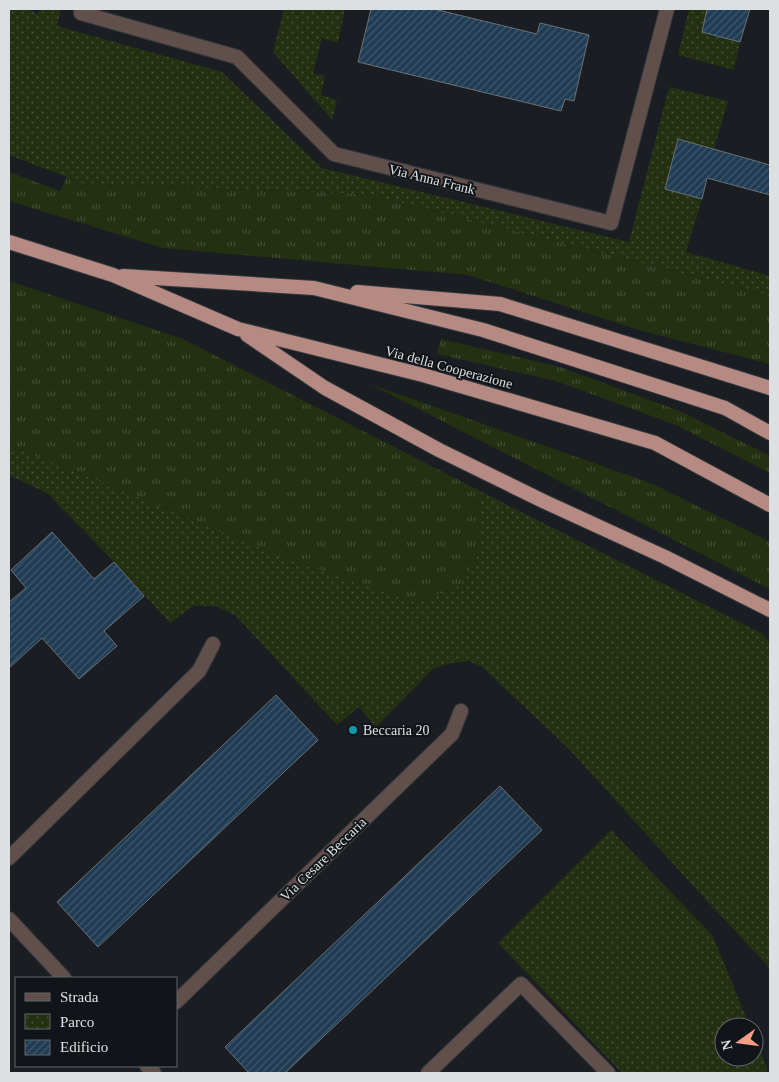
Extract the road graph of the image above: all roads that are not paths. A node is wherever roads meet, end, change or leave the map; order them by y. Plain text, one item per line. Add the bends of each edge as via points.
1 (82, 9) edge
2 (668, 9) edge
3 (9, 242) edge
4 (113, 275) junction
5 (314, 288) junction
6 (238, 330) junction
7 (770, 388) edge
8 (770, 432) edge
9 (770, 505) edge
10 (770, 610) edge
11 (213, 644) dead end
12 (460, 711) dead end
13 (9, 858) edge
14 (9, 920) edge
15 (63, 977) edge
16 (178, 1000) edge
17 (428, 1073) edge
18 (608, 1073) edge

1 - 2 street, Via Anna Frank via 81,14 237,57 334,154 611,223
3 - 4 highway, Via della Cooperazione
4 - 5 highway, Via della Cooperazione
4 - 6 highway, Via della Cooperazione
5 - 7 highway via 500,304
5 - 8 highway, Via della Cooperazione via 483,330 724,408
6 - 9 highway, Via della Cooperazione via 424,375 656,443
6 - 10 highway via 326,388 439,450
11 - 13 street via 199,671
12 - 16 street, Via Cesare Beccaria via 452,734
14 - 15 street
17 - 18 street via 521,984

